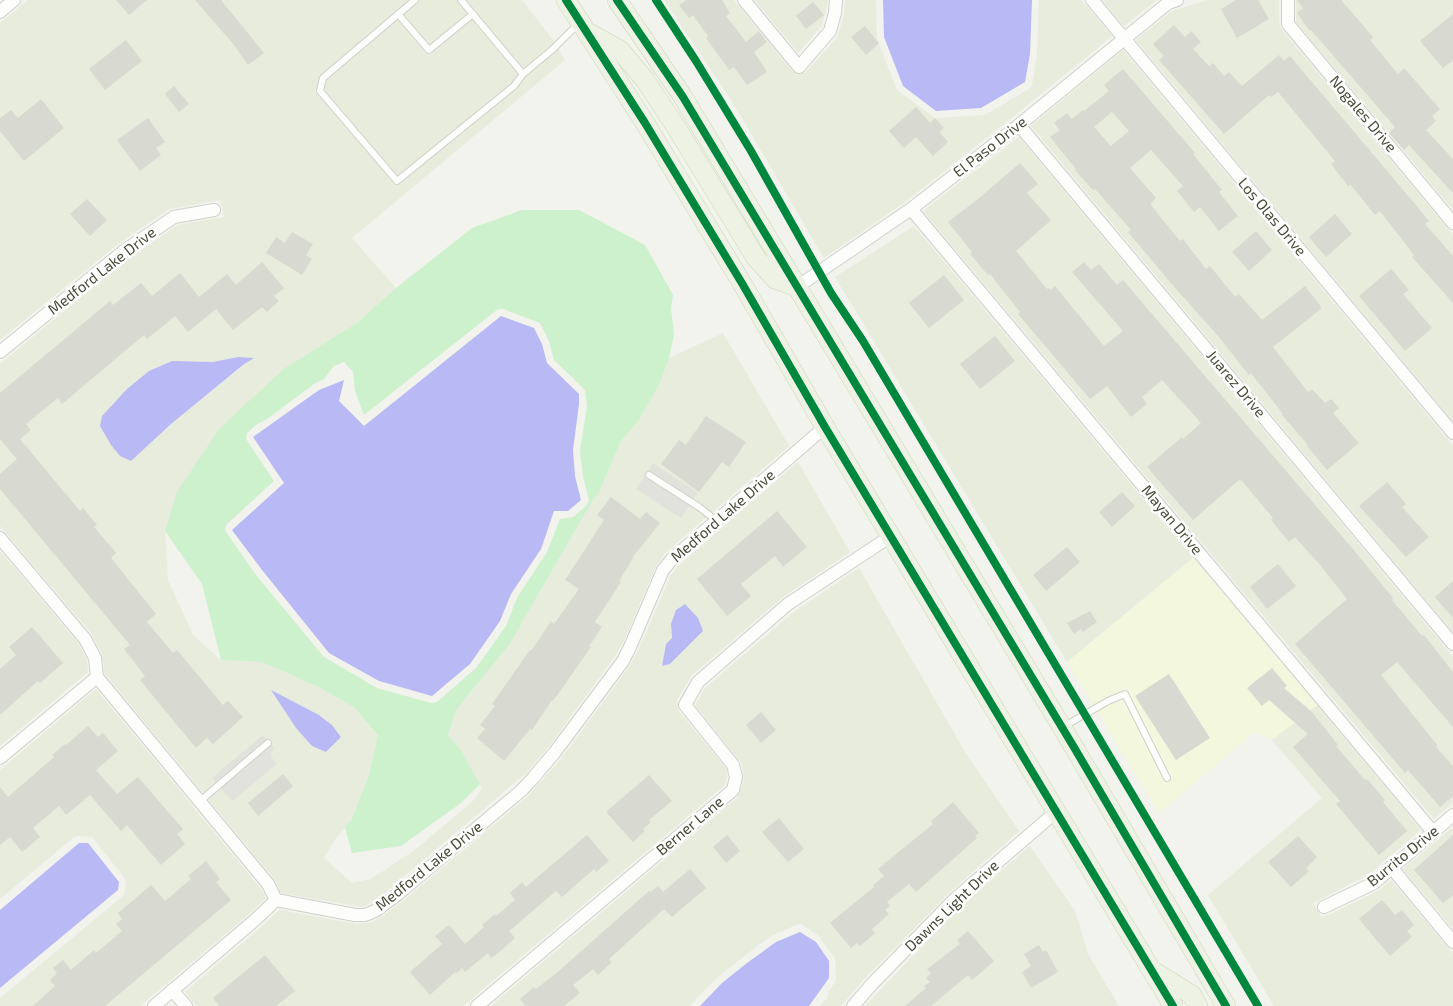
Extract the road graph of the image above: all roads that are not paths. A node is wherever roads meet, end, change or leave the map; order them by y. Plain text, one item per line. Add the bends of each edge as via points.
1 (14, 0) edge
2 (415, 0) edge
3 (461, 0) edge
4 (566, 0) edge
5 (617, 0) edge
6 (744, 0) edge
7 (836, 0) edge
8 (1092, 0) edge
9 (1177, 0) edge
10 (1288, 0) edge
11 (0, 12) edge
12 (398, 14) junction
13 (473, 14) junction
14 (584, 26) junction
15 (1124, 38) junction
16 (523, 74) junction
17 (1019, 125) junction
18 (911, 209) junction
19 (214, 210) dead end
20 (1453, 223) edge
21 (797, 287) junction
22 (0, 352) edge
23 (825, 427) junction
24 (1453, 433) edge
25 (649, 475) dead end
26 (717, 521) junction
27 (891, 536) junction
28 (0, 538) edge
29 (1453, 644) edge
30 (96, 677) junction
31 (1062, 728) junction
32 (268, 744) dead end
33 (0, 758) edge
34 (1167, 778) dead end
35 (199, 802) junction
36 (1056, 811) junction
37 (1453, 815) edge
38 (1433, 832) junction
39 (1391, 868) junction
40 (276, 900) junction
41 (1324, 907) dead end
42 (1453, 942) edge
43 (1152, 970) junction
44 (172, 990) junction
45 (154, 1006) edge
46 (186, 1006) edge
47 (477, 1006) edge
48 (853, 1006) edge
49 (1173, 1006) edge
50 (1198, 1006) edge
51 (1226, 1006) edge

1 - 11 street
2 - 12 lane
3 - 13 lane
4 - 14 main road
5 - 21 main road via 683,97
6 - 7 street via 799,67 830,31
8 - 15 street, Los Olas Drive
9 - 15 street, El Paso Drive via 1168,3
10 - 20 street, Nogales Drive via 1288,24
12 - 13 lane via 429,50
12 - 16 lane via 323,78 320,90 397,181 514,86
13 - 16 lane
14 - 16 lane
14 - 21 main road via 620,50 645,80 756,258 775,279
14 - 23 main road via 646,123
15 - 17 street, El Paso Drive
15 - 24 street, Los Olas Drive
17 - 18 street, El Paso Drive
17 - 29 street, Juarez Drive
18 - 21 street, El Paso Drive
18 - 38 street, Mayan Drive
19 - 22 street, Medford Lake Drive via 174,217 124,251
21 - 31 main road
23 - 26 street, Medford Lake Drive
23 - 27 main road
25 - 26 lane
26 - 40 street, Medford Lake Drive via 663,570 622,661 555,752 522,790 375,911 355,915
27 - 36 main road
27 - 47 street, Berner Lane via 788,604 698,682 685,705 733,765 736,777 732,790
28 - 30 street via 84,638 95,658
30 - 33 street
30 - 35 street
31 - 34 lane via 1125,694
31 - 51 main road
32 - 35 lane
35 - 40 street via 268,884
36 - 43 main road
36 - 48 street, Dawns Light Drive via 956,898
37 - 38 street, Burrito Drive
38 - 39 street, Burrito Drive
39 - 41 street, Burrito Drive via 1374,883
39 - 42 street
40 - 44 street
43 - 49 main road
43 - 50 main road via 1192,995
44 - 45 street
44 - 46 street

